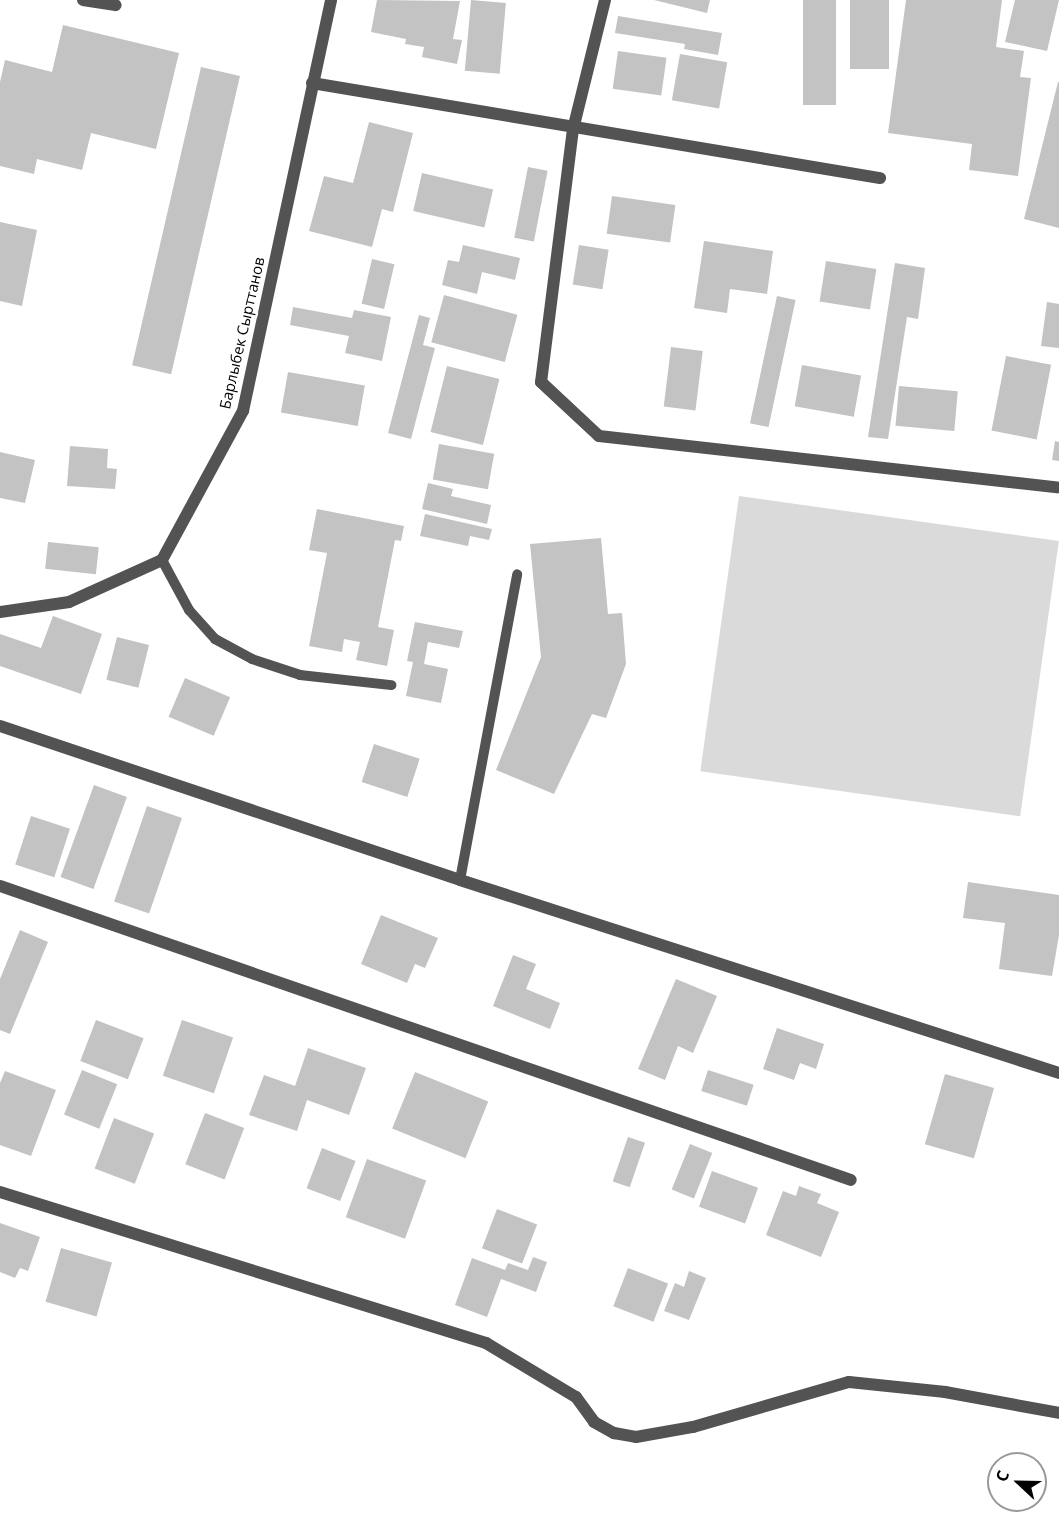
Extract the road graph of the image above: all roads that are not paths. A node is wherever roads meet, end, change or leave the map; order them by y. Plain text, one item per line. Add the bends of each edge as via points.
1 (83, 0) edge
2 (331, 0) edge
3 (605, 0) edge
4 (116, 5) dead end
5 (312, 83) junction
6 (573, 129) junction
7 (880, 178) dead end
8 (1057, 487) dead end
9 (162, 560) junction
10 (516, 574) dead end
11 (0, 612) edge
12 (391, 686) dead end
13 (0, 726) edge
14 (460, 880) junction
15 (0, 886) edge
16 (1059, 1073) edge
17 (851, 1180) dead end
18 (0, 1192) edge
19 (1059, 1413) edge

1 - 4 street
2 - 5 street, Барлыбек Сырттанов
3 - 6 street
5 - 6 street
5 - 9 street, Барлыбек Сырттанов via 243,411
6 - 7 street
6 - 8 street via 541,382 599,436
9 - 11 street via 69,602
9 - 12 lane via 189,610 215,639 233,649 300,675
10 - 14 lane
13 - 14 street
14 - 16 street
15 - 17 street
18 - 19 street via 486,1343 576,1397 594,1422 614,1433 636,1437 693,1427 849,1382 945,1392

